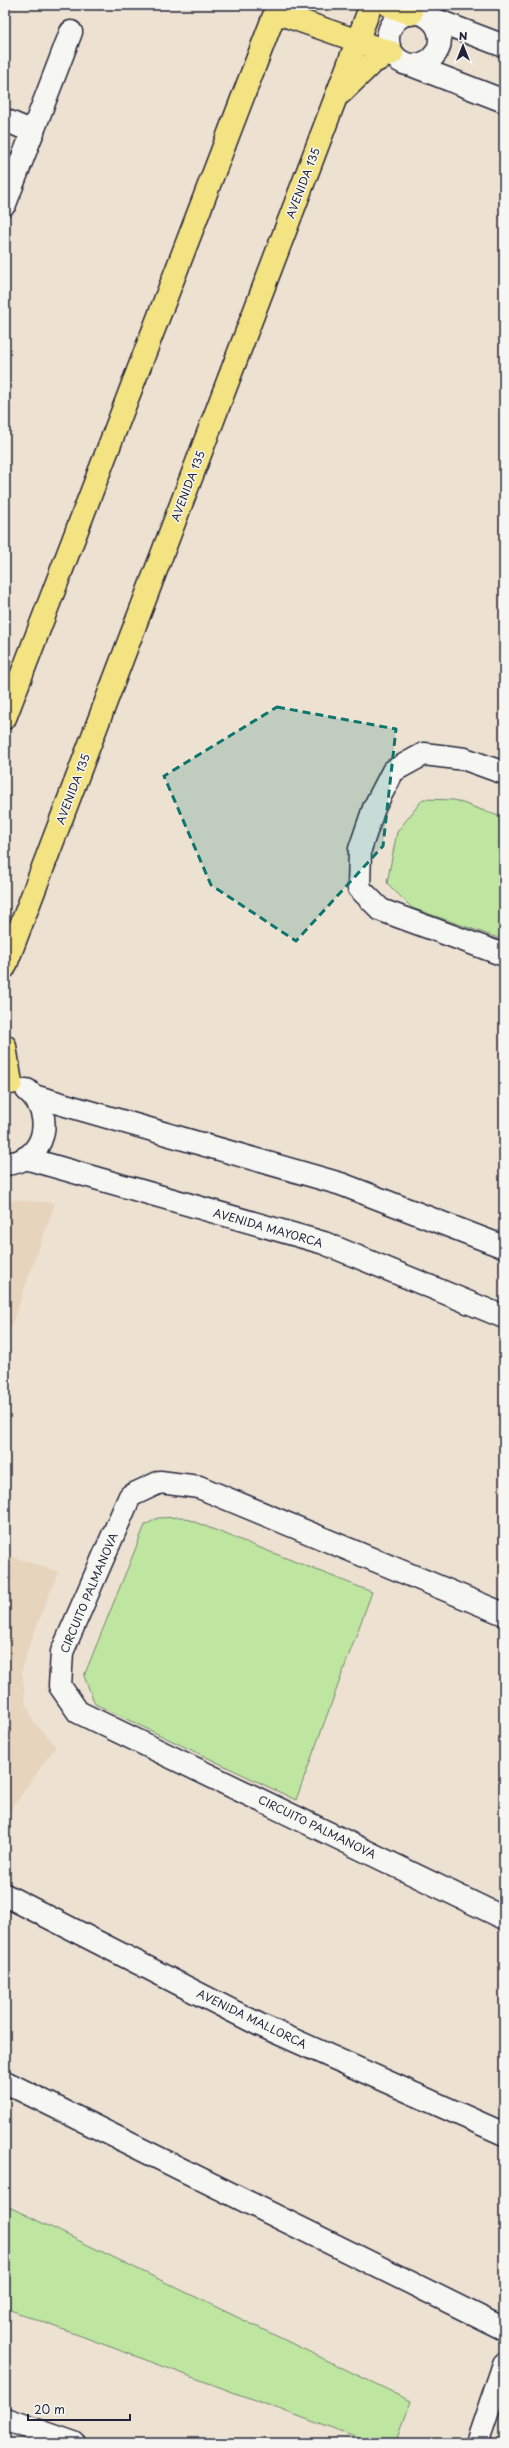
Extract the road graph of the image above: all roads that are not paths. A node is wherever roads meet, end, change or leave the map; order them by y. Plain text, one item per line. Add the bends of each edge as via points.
1 (371, 5) edge
2 (388, 5) edge
3 (276, 9) edge
4 (416, 12) edge
5 (71, 32) dead end
6 (357, 42) junction
7 (504, 46) edge
8 (392, 53) junction
9 (414, 66) junction
10 (335, 100) junction
11 (504, 102) edge
12 (5, 120) edge
13 (33, 132) junction
14 (5, 204) edge
15 (5, 718) edge
16 (504, 773) edge
17 (504, 955) edge
18 (5, 967) edge
19 (5, 1046) edge
20 (8, 1083) edge
21 (34, 1096) junction
22 (15, 1161) edge
23 (504, 1248) edge
24 (504, 1317) edge
25 (504, 1614) edge
26 (5, 1895) edge
27 (504, 1918) edge
28 (5, 2082) edge
29 (504, 2134) edge
30 (504, 2328) edge
31 (504, 2364) edge
32 (5, 2419) edge
33 (74, 2443) edge
34 (477, 2443) edge

1 - 6 main road, AVENIDA 135
2 - 4 main road
3 - 6 main road
3 - 15 main road
4 - 7 street
4 - 8 street via 402,16 390,28 389,45
4 - 9 street via 439,29 440,46 430,60
5 - 13 street
6 - 8 main road
6 - 10 main road, AVENIDA 135
8 - 9 street via 398,60
8 - 10 main road via 372,64
9 - 11 street
10 - 18 main road, AVENIDA 135
12 - 13 street
13 - 14 street
16 - 17 street via 465,759 424,754 394,771 374,808 360,849 359,888 381,910
19 - 20 main road
20 - 21 street via 24,1087
21 - 22 street via 42,1108 44,1122 39,1142
21 - 23 street via 341,1184
22 - 24 street, AVENIDA MAYORCA via 324,1243
25 - 27 street, CIRCUITO PALMANOVA via 199,1487 160,1482 130,1496 62,1652 60,1686 78,1712
26 - 29 street, AVENIDA MALLORCA via 260,2025
28 - 30 street
31 - 34 street
32 - 33 street

